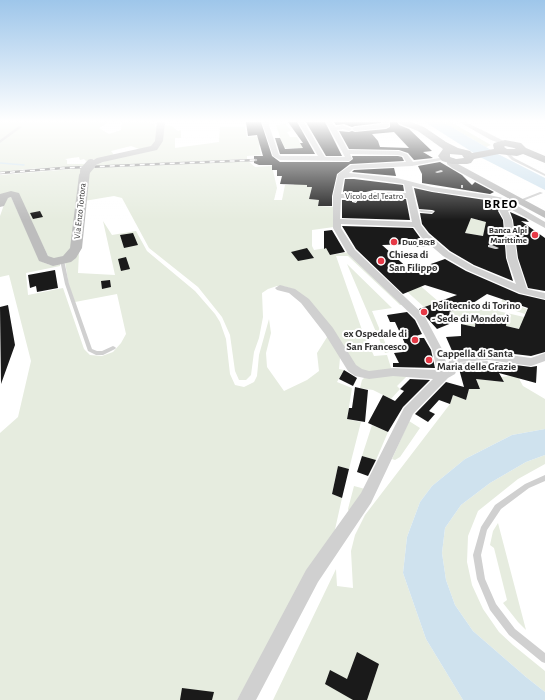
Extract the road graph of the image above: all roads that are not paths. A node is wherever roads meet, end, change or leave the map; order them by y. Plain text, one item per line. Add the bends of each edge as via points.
1 (128, 155) edge
2 (276, 155) edge
3 (320, 155) edge
4 (348, 155) edge
5 (382, 155) edge
6 (403, 155) edge
7 (455, 155) edge
8 (471, 155) edge
9 (509, 155) edge
10 (526, 155) edge
11 (458, 157) junction
12 (323, 159) junction
13 (542, 159) edge
14 (353, 163) junction
15 (411, 164) dead end
16 (545, 175) edge
17 (342, 176) junction
18 (356, 176) junction
19 (407, 182) junction
20 (496, 188) junction
21 (541, 193) dead end
22 (337, 196) junction
23 (410, 196) junction
24 (500, 200) junction
25 (0, 204) edge
26 (516, 204) junction
27 (421, 211) dead end
28 (432, 212) dead end
29 (545, 215) edge
30 (336, 221) junction
31 (418, 225) junction
32 (545, 225) edge
33 (490, 246) dead end
34 (497, 248) dead end
35 (62, 260) junction
36 (280, 288) dead end
37 (523, 291) junction
38 (545, 296) edge
39 (113, 348) dead end
40 (545, 357) edge
41 (487, 363) dead end
42 (448, 370) junction
43 (545, 478) edge
44 (545, 659) edge
45 (246, 700) edge

1 - 35 street, Via Enzo Tortora via 100,160 88,168 83,182 76,248 71,256
2 - 12 street via 285,159
3 - 12 street
4 - 14 street
5 - 14 street
6 - 15 street
7 - 11 main road
8 - 11 main road
9 - 16 lane
10 - 13 main road
11 - 14 street via 394,166
11 - 20 street
12 - 14 street
14 - 17 street
14 - 18 street
17 - 18 street
17 - 22 street
18 - 19 street
19 - 23 street
19 - 24 street via 421,187 462,190
20 - 24 street
20 - 26 street
21 - 26 lane
22 - 23 street, Vicolo del Teatro via 355,199 375,194
22 - 30 street
23 - 31 street
24 - 26 street
25 - 35 street via 4,196 16,196 43,258 51,262
26 - 29 street
26 - 32 street
26 - 37 street via 503,210 508,221 509,249
27 - 28 lane
30 - 31 street
30 - 42 street via 337,228 351,251 420,317
31 - 37 street via 426,237 450,258
33 - 34 lane
35 - 39 lane via 67,284 90,350 103,353
36 - 42 street via 290,290 305,301 357,372 370,375
37 - 38 street
40 - 42 street via 533,362 488,356 460,357 455,359
41 - 42 lane
42 - 45 street via 407,412 368,494 312,576
43 - 44 lane via 527,486 498,507 484,529 477,555 481,579 493,608 512,632

